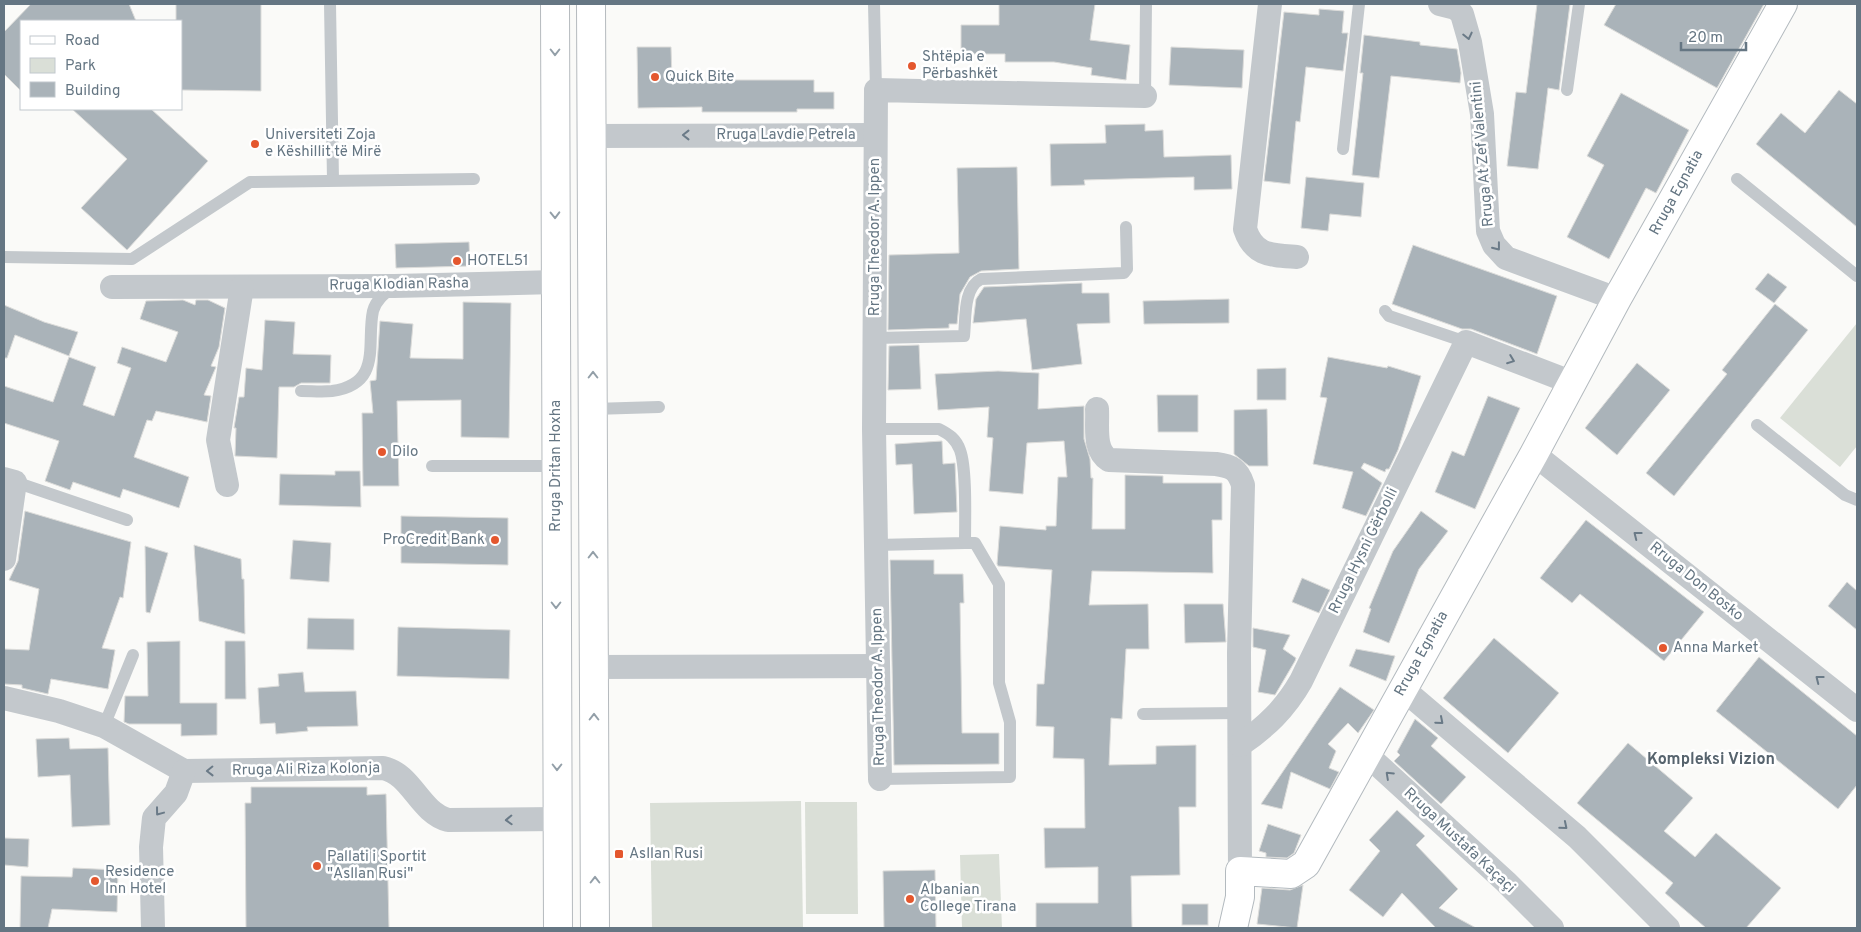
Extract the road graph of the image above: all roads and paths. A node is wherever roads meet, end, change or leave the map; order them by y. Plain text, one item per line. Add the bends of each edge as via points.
1 (330, 4) edge
2 (555, 4) edge
3 (591, 4) edge
4 (874, 4) edge
5 (1146, 4) edge
6 (1270, 4) edge
7 (1359, 4) edge
8 (1440, 4) edge
9 (1579, 4) edge
10 (1783, 4) edge
11 (876, 90) junction
12 (1567, 90) dead end
13 (1145, 96) joint
14 (875, 135) junction
15 (592, 136) junction
16 (1344, 149) dead end
17 (474, 179) dead end
18 (1736, 179) dead end
19 (333, 180) junction
20 (1126, 227) dead end
21 (4, 257) edge
22 (1297, 257) dead end
23 (1857, 276) edge
24 (556, 282) junction
25 (394, 286) junction
26 (112, 287) dead end
27 (242, 287) junction
28 (1617, 299) junction
29 (1385, 311) dead end
30 (875, 338) junction
31 (1466, 342) junction
32 (1573, 383) junction
33 (301, 391) dead end
34 (659, 407) dead end
35 (593, 408) junction
36 (1097, 409) dead end
37 (1756, 426) dead end
38 (874, 429) junction
39 (1534, 454) junction
40 (432, 466) dead end
41 (556, 466) junction
42 (9, 481) edge
43 (227, 485) dead end
44 (1857, 500) edge
45 (127, 520) dead end
46 (965, 543) junction
47 (876, 545) junction
48 (4, 559) edge
49 (133, 655) dead end
50 (878, 666) junction
51 (594, 667) junction
52 (1403, 689) junction
53 (4, 698) edge
54 (1857, 710) edge
55 (1240, 713) junction
56 (1143, 714) dead end
57 (104, 726) junction
58 (1240, 745) junction
59 (1366, 754) junction
60 (184, 772) junction
61 (880, 779) joint
62 (557, 819) junction
63 (1240, 871) junction
64 (153, 928) edge
65 (558, 928) edge
66 (595, 928) edge
67 (1232, 928) edge
68 (1552, 928) edge
69 (1668, 928) edge

1 - 19 lane
2 -> 24 main road, Rruga Dritan Hoxha
3 - 15 main road
4 - 11 lane
5 - 13 lane
6 - 22 street via 1245,229 1249,240 1264,253
7 - 16 lane
8 -> 28 street, Rruga At Zef Valentini via 1456,8 1462,14 1468,34 1482,114 1488,231 1494,245 1506,258
9 - 12 lane
10 - 28 main road, Rruga Egnatia
11 - 13 street
11 - 14 street, Rruga Lavdie Petrela
14 -> 15 street, Rruga Lavdie Petrela
14 - 30 street, Rruga Theodor A. Ippen
35 -> 15 main road
17 - 19 lane
18 - 23 lane
19 - 21 lane via 250,182 132,259
20 - 30 lane, Rruga Theodor A. Ippen via 1127,269 1124,273 981,279 974,282 969,290 964,336
24 - 25 street, Rruga Klodian Rasha
24 - 41 main road, Rruga Dritan Hoxha
25 - 27 street, Rruga Klodian Rasha
25 - 33 lane via 381,296 373,310 371,355 367,369 348,386
26 - 27 street, Rruga Klodian Rasha
27 - 43 street via 218,440
28 - 32 main road, Rruga Egnatia
29 - 31 lane via 1389,316
30 - 38 street, Rruga Theodor A. Ippen
31 -> 32 street
31 - 58 street, Rruga Hysni Gërbolli via 1301,681 1288,704 1265,728
32 - 39 main road, Rruga Egnatia
34 - 35 lane
51 -> 35 main road
36 - 55 street via 1099,449 1109,460 1222,465 1236,469 1240,476 1243,485
37 - 44 lane via 1845,495
38 - 46 lane via 939,429 956,441 963,462
38 - 47 street, Rruga Theodor A. Ippen
39 - 52 main road, Rruga Egnatia
54 -> 39 street, Rruga Don Bosko
40 - 41 lane
41 -> 62 main road, Rruga Dritan Hoxha
42 - 45 lane
42 - 48 street
46 - 47 lane
46 - 61 lane, Rruga Theodor A. Ippen via 975,543 1000,584 999,683 1010,722 1010,777
47 - 50 street, Rruga Theodor A. Ippen
49 - 57 lane
50 - 51 street
50 - 61 street, Rruga Theodor A. Ippen
66 -> 51 main road
52 - 59 main road, Rruga Egnatia
52 -> 69 street via 1577,837
53 - 57 street
55 - 56 lane
55 - 58 street
57 - 60 street
58 - 63 street
59 - 63 main road, Rruga Egnatia via 1306,864 1291,874
68 -> 59 street, Rruga Mustafa Kaçaçi
62 -> 60 street, Rruga Ali Riza Kolonja via 454,821 440,818 397,772 382,768
60 -> 64 street via 176,793 154,818
62 - 65 main road, Rruga Dritan Hoxha
63 - 67 main road via 1240,897

